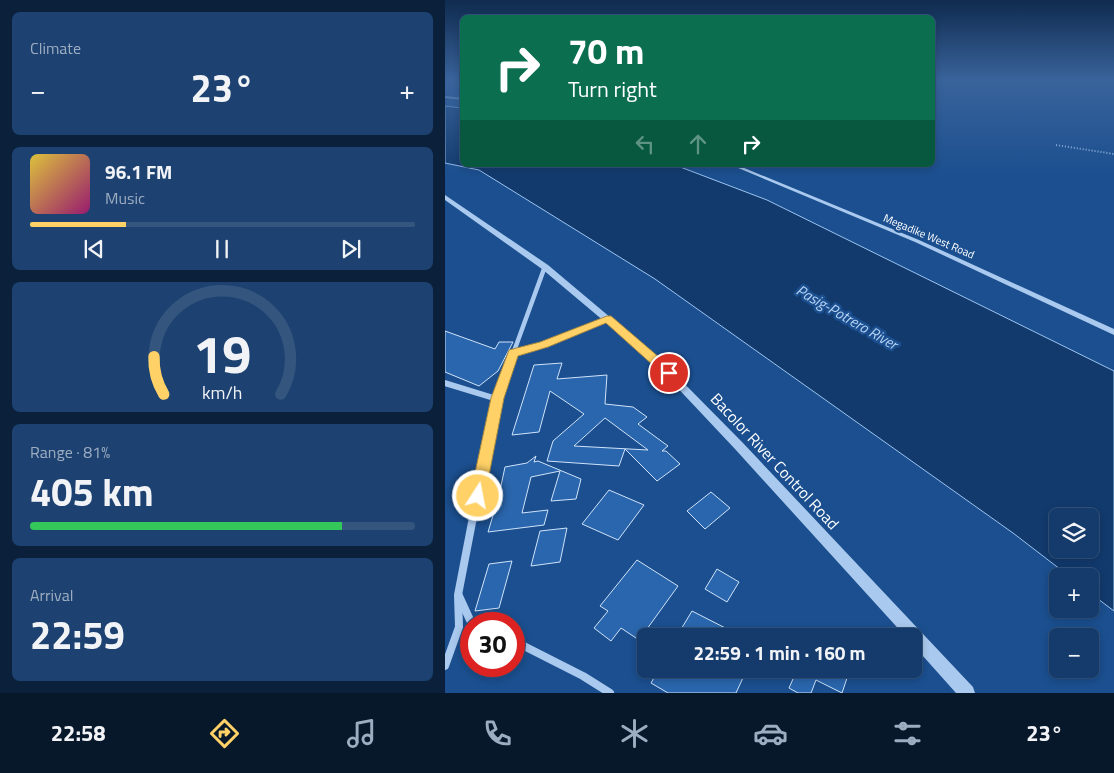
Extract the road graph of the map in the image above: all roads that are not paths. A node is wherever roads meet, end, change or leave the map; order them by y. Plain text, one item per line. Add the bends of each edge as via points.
1 (738, 167) edge
2 (445, 197) edge
3 (545, 267) junction
4 (607, 319) junction
5 (1114, 332) edge
6 (513, 353) junction
7 (445, 383) edge
8 (497, 398) junction
9 (459, 594) junction
10 (467, 612) edge
11 (525, 647) edge
12 (445, 666) edge
13 (610, 693) edge
14 (967, 693) edge

1 - 5 street, Megadike West Road via 917,241
2 - 3 street, Bacolor River Control Road
3 - 4 street, Bacolor River Control Road
3 - 6 street
4 - 6 street
4 - 14 street, Bacolor River Control Road via 681,384
6 - 8 street
7 - 8 street
8 - 9 street
9 - 10 street
9 - 12 street via 459,627
11 - 13 street

